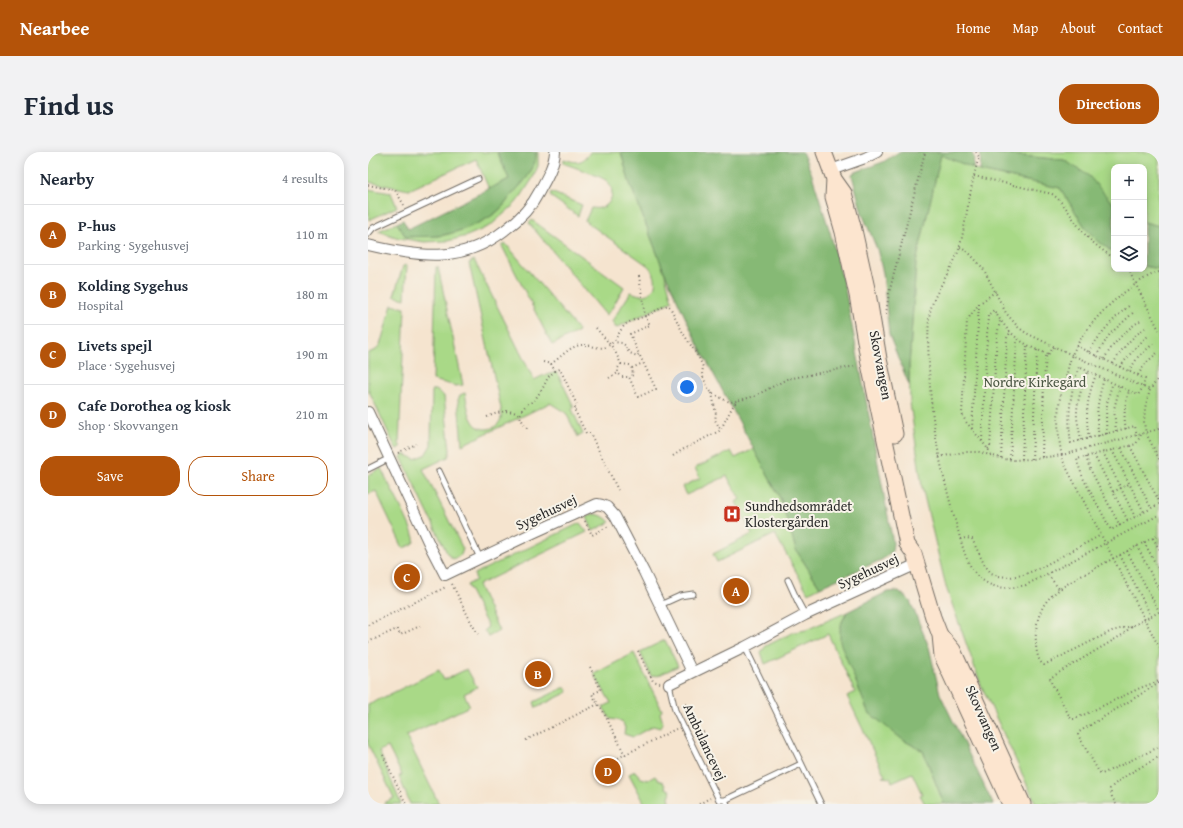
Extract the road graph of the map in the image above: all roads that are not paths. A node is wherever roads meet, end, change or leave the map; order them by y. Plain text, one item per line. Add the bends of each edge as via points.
1 (555, 152) edge
2 (824, 152) edge
3 (876, 152) edge
4 (833, 175) junction
5 (478, 179) dead end
6 (368, 234) edge
7 (368, 245) edge
8 (368, 412) edge
9 (390, 458) junction
10 (368, 469) edge
11 (439, 471) dead end
12 (480, 558) junction
13 (915, 559) junction
14 (788, 580) dead end
15 (693, 594) dead end
16 (660, 605) junction
17 (805, 615) junction
18 (940, 635) junction
19 (745, 647) junction
20 (692, 672) junction
21 (669, 684) joint
22 (802, 764) junction
23 (726, 802) edge
24 (821, 804) edge
25 (1010, 804) edge
26 (1023, 804) edge

1 - 7 street via 535,200 525,213 484,245 451,255 422,255
2 - 4 street, Skovvangen
3 - 4 street
4 - 13 street, Skovvangen via 833,197 857,295 869,364 908,544
4 - 13 street, Skovvangen via 844,193 868,293 917,542
5 - 6 lane via 373,228
8 - 9 street, Sygehusvej
9 - 10 lane
9 - 12 street, Sygehusvej via 446,575
11 - 12 lane
12 - 16 street, Sygehusvej via 596,504 602,505 611,510 618,521
13 - 17 street, Sygehusvej
13 - 18 street, Skovvangen
14 - 17 lane
15 - 16 lane via 680,596
16 - 20 street, Sygehusvej
17 - 19 street, Sygehusvej
18 - 25 street, Skovvangen via 942,656
18 - 26 street, Skovvangen via 953,650
19 - 20 street, Sygehusvej
19 - 22 lane
20 - 21 street
21 - 23 lane, Ambulancevej via 675,710 719,800
22 - 23 lane
22 - 24 lane

